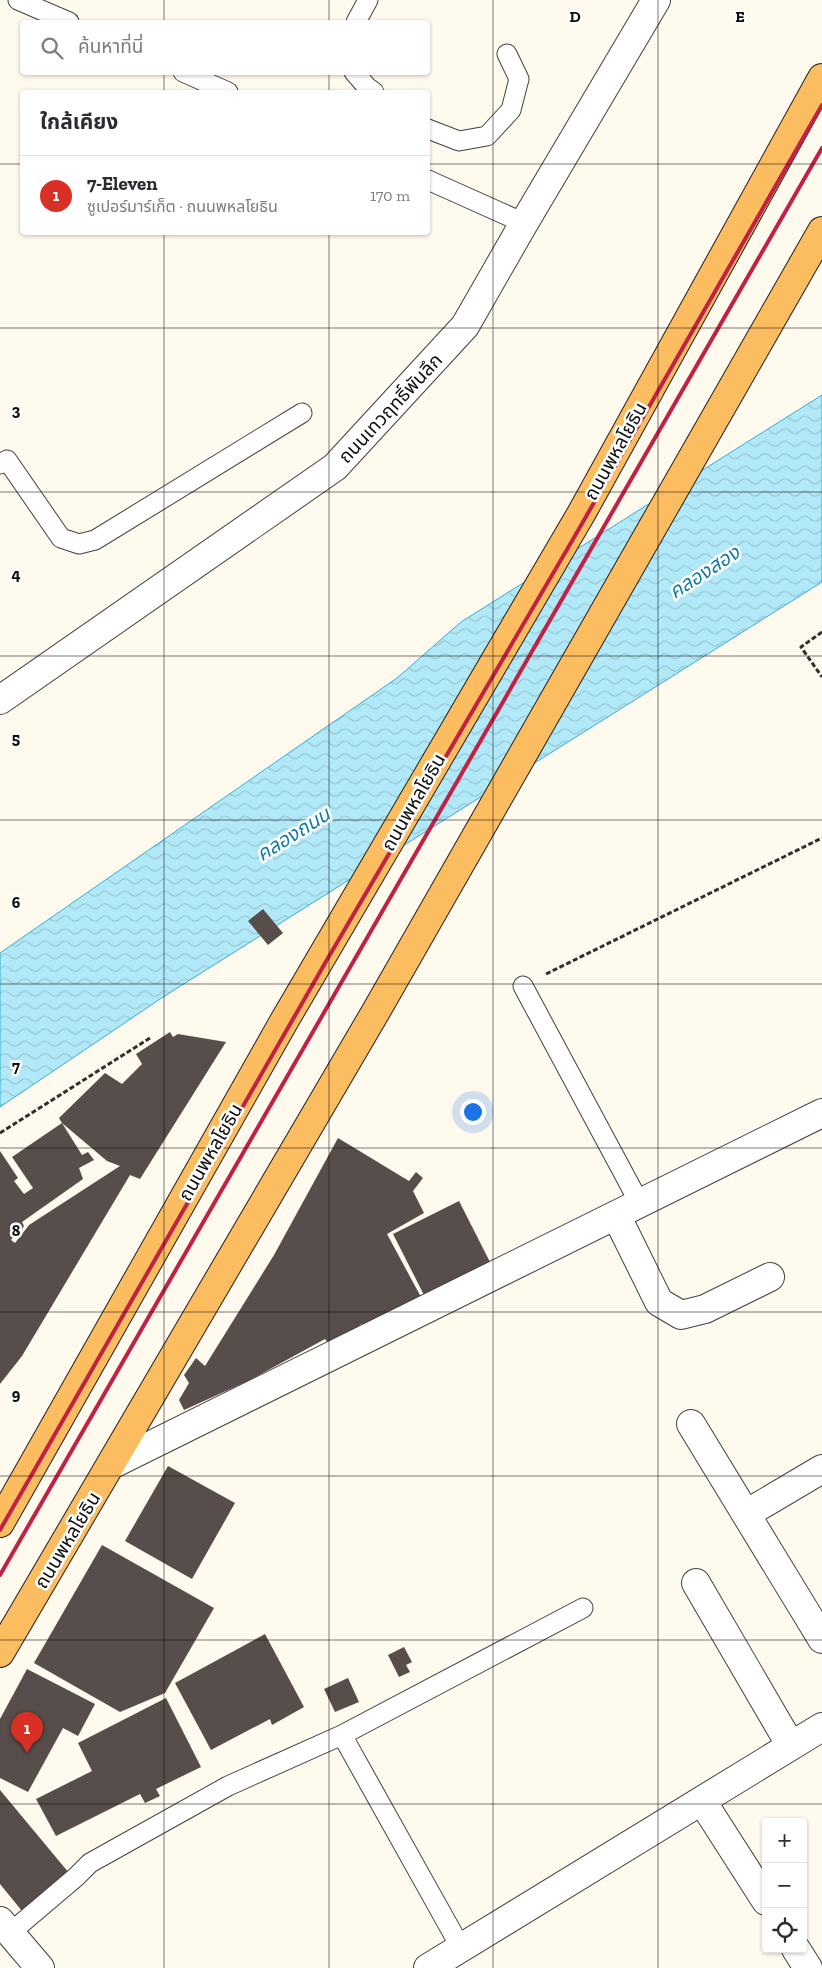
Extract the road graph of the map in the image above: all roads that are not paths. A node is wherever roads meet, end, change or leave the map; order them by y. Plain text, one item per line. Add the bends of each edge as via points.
1 (18, 0) edge
2 (368, 0) edge
3 (656, 0) edge
4 (64, 20) edge
5 (357, 20) edge
6 (507, 54) dead end
7 (190, 75) edge
8 (357, 75) edge
9 (822, 78) edge
10 (224, 90) edge
11 (371, 90) edge
12 (430, 130) edge
13 (430, 181) edge
14 (524, 223) junction
15 (822, 231) edge
16 (302, 413) dead end
17 (2, 457) edge
18 (0, 700) edge
19 (523, 986) road end
20 (822, 1114) edge
21 (628, 1209) junction
22 (770, 1277) dead end
23 (691, 1424) dead end
24 (111, 1465) junction
25 (822, 1469) edge
26 (746, 1514) junction
27 (0, 1523) edge
28 (696, 1583) dead end
29 (583, 1608) dead end
30 (822, 1639) edge
31 (0, 1652) edge
32 (822, 1727) edge
33 (342, 1735) junction
34 (791, 1746) junction
35 (702, 1801) junction
36 (762, 1895) edge
37 (5, 1927) edge
38 (461, 1948) junction
39 (799, 1953) edge
40 (40, 1968) edge
41 (428, 1968) edge
42 (808, 1968) edge

1 - 4 lane
2 - 5 lane
3 - 14 street, ถนนเทวฤทธิ์พันลึก
6 - 12 lane via 519,79 511,110 487,136 459,141
7 - 10 lane
8 - 11 lane
9 - 27 main road, ถนนพหลโยธิน via 581,514 291,1009
13 - 14 lane
14 - 18 street, ถนนเทวฤทธิ์พันลึก via 465,326 335,467
15 - 24 main road, ถนนพหลโยธิน via 382,1002
16 - 17 lane via 95,540 79,544 61,538
19 - 21 lane
20 - 21 street
21 - 22 street via 659,1302 681,1315 705,1309
21 - 24 street
23 - 26 street
24 - 31 main road, ถนนพหลโยธิน
25 - 26 street
26 - 30 street
28 - 34 street
29 - 33 lane
32 - 34 street
33 - 37 lane via 228,1786 90,1863 76,1877
33 - 38 lane
34 - 35 street
35 - 36 street
35 - 38 street
37 - 40 street
38 - 41 street
39 - 42 street

